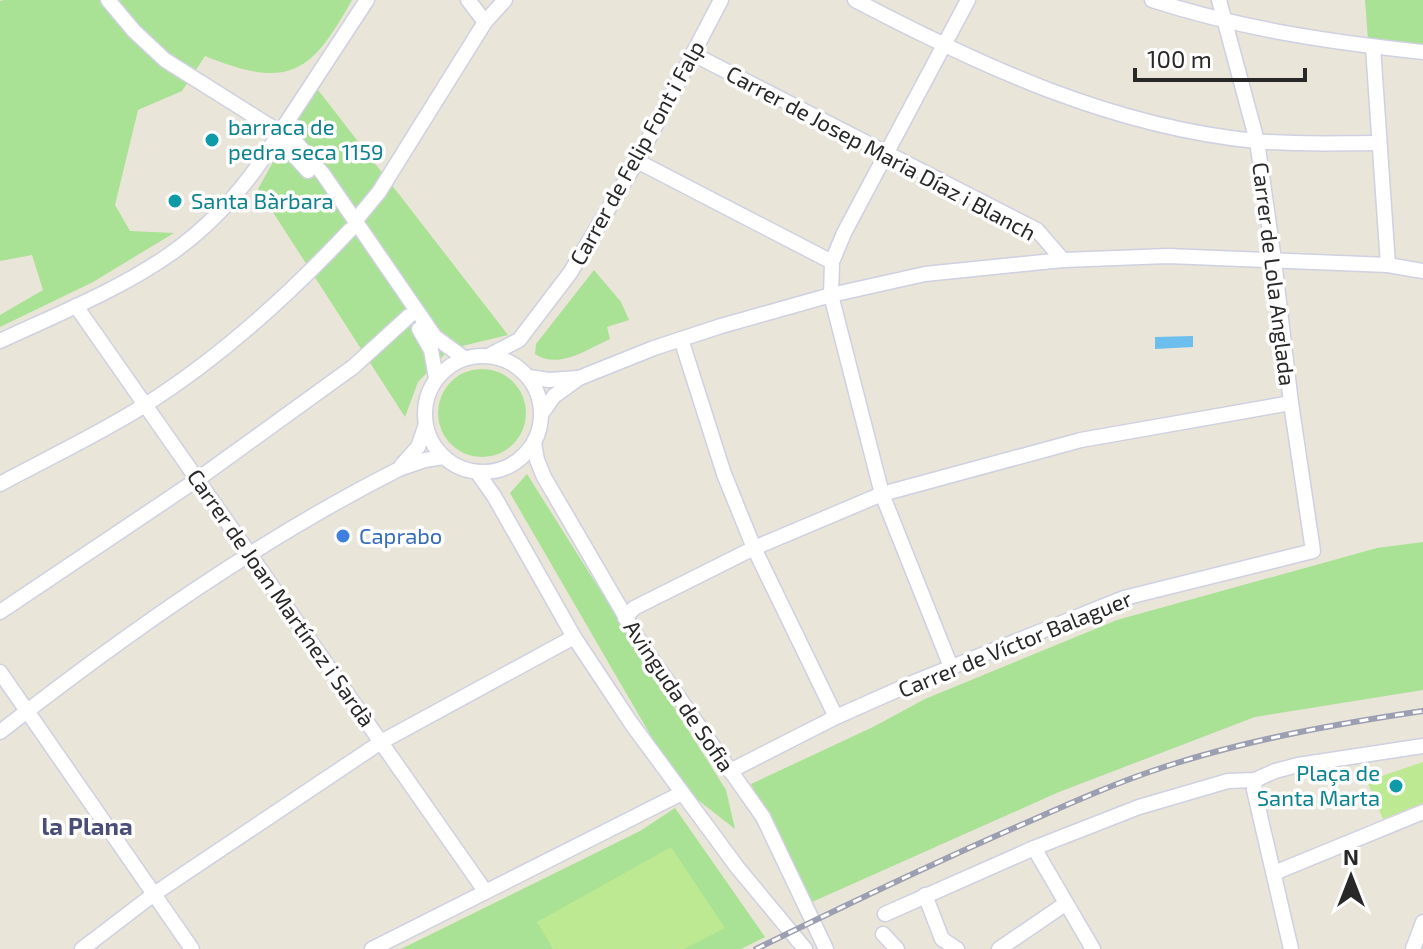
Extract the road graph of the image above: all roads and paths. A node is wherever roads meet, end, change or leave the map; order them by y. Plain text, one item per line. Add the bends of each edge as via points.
1 (108, 0) edge
2 (367, 0) edge
3 (468, 0) edge
4 (505, 0) edge
5 (721, 0) edge
6 (855, 0) edge
7 (968, 0) edge
8 (1152, 0) edge
9 (1219, 0) edge
10 (485, 22) junction
11 (1226, 23) junction
12 (943, 46) junction
13 (1373, 47) junction
14 (1423, 52) edge
15 (693, 54) junction
16 (281, 134) junction
17 (1257, 141) junction
18 (1378, 143) junction
19 (886, 155) junction
20 (637, 161) junction
21 (353, 226) junction
22 (1063, 260) junction
23 (1274, 260) junction
24 (832, 262) junction
25 (1388, 265) junction
26 (1423, 271) edge
27 (831, 295) junction
28 (76, 306) junction
29 (409, 316) junction
30 (681, 339) junction
31 (519, 340) junction
32 (0, 341) edge
33 (490, 355) junction
34 (464, 358) junction
35 (523, 372) junction
36 (436, 378) junction
37 (579, 378) junction
38 (1291, 403) junction
39 (146, 405) junction
40 (542, 413) junction
41 (425, 427) junction
42 (534, 443) junction
43 (443, 457) junction
44 (399, 469) junction
45 (477, 472) junction
46 (198, 479) junction
47 (0, 484) edge
48 (882, 494) junction
49 (754, 548) junction
50 (1313, 551) joint
51 (250, 554) junction
52 (0, 612) edge
53 (625, 618) junction
54 (574, 637) junction
55 (951, 667) junction
56 (0, 672) edge
57 (28, 711) junction
58 (836, 717) junction
59 (0, 732) edge
60 (381, 742) junction
61 (1423, 746) edge
62 (730, 771) junction
63 (1255, 780) junction
64 (682, 793) junction
65 (1423, 812) edge
66 (1034, 848) junction
67 (1274, 873) junction
68 (485, 891) junction
69 (154, 894) junction
70 (925, 895) junction
71 (1065, 904) junction
72 (885, 914) dead end
73 (1423, 922) edge
74 (883, 934) dead end
75 (82, 949) edge
76 (192, 949) edge
77 (372, 949) edge
78 (805, 949) edge
79 (826, 949) edge
80 (897, 949) edge
81 (957, 949) edge
82 (999, 949) edge
83 (1093, 949) edge
84 (1291, 949) edge
85 (1413, 949) edge

1 - 16 street via 165,60
2 - 16 street
3 - 10 street
4 - 10 street
5 - 15 street, Carrer de Felip Font i Falp
6 - 12 street
7 - 12 street
8 - 11 street
9 - 11 street, Carrer de Lola Anglada
10 - 21 street
11 - 13 street
11 - 17 street, Carrer de Lola Anglada
12 - 17 street via 1105,110 1171,128
12 - 19 street
13 - 14 street
13 - 18 street
15 - 19 street, Carrer de Josep Maria Díaz i Blanch
15 - 20 street, Carrer de Felip Font i Falp
16 - 21 street
16 - 28 street via 237,194 195,237 142,274
17 - 18 street
17 - 23 street, Carrer de Lola Anglada
18 - 25 street
19 - 22 street, Carrer de Josep Maria Díaz i Blanch via 1037,230
19 - 24 street
20 - 24 street
20 - 31 street, Carrer de Felip Font i Falp via 570,273
21 - 29 street
21 - 34 street via 435,337
21 - 39 street via 240,335
22 - 23 street
22 - 27 street via 925,274
23 - 25 street
23 - 38 street, Carrer de Lola Anglada
24 - 27 street
25 - 26 street
27 - 30 street
27 - 48 street
28 - 32 street
28 - 39 street, Carrer de Joan Martínez i Sardà
29 - 36 street via 429,344
29 - 46 street via 353,367
30 - 37 street
30 - 49 street
31 - 33 street, Carrer de Felip Font i Falp
31 - 35 street
33 - 34 street
33 - 35 street
34 - 36 street
35 - 37 street via 549,380
35 - 40 street via 538,394
36 - 41 street via 424,410
37 - 40 street via 554,396
38 - 48 street via 1081,440
38 - 50 street, Carrer de Lola Anglada
39 - 46 street, Carrer de Joan Martínez i Sardà
39 - 47 street
40 - 42 street
41 - 43 street
41 - 44 street via 418,447
42 - 45 street via 510,466
42 - 53 street, Avinguda de Sofia via 544,477
43 - 44 street
43 - 45 street
44 - 51 street
45 - 54 street
46 - 51 street, Carrer de Joan Martínez i Sardà
46 - 52 street
48 - 49 street
48 - 55 street
49 - 53 street via 634,608
49 - 58 street
50 - 55 street, Carrer de Víctor Balaguer via 1124,598
51 - 57 street
51 - 60 street, Carrer de Joan Martínez i Sardà
53 - 62 street, Avinguda de Sofia
54 - 60 street
54 - 64 street
55 - 58 street, Carrer de Víctor Balaguer
56 - 57 street
57 - 59 street
57 - 69 street
58 - 62 street, Carrer de Víctor Balaguer
60 - 68 street, Carrer de Joan Martínez i Sardà
60 - 69 street
61 - 63 street via 1298,765
62 - 79 street, Avinguda de Sofia via 763,817
63 - 66 street via 1228,781 1139,807
63 - 67 street
64 - 68 street
64 - 78 street
65 - 67 street
66 - 70 street
66 - 71 street
67 - 84 street
68 - 77 street
69 - 75 street
69 - 76 street
70 - 72 street
70 - 81 street via 942,939
71 - 82 street
71 - 83 street
73 - 85 street
74 - 80 street

